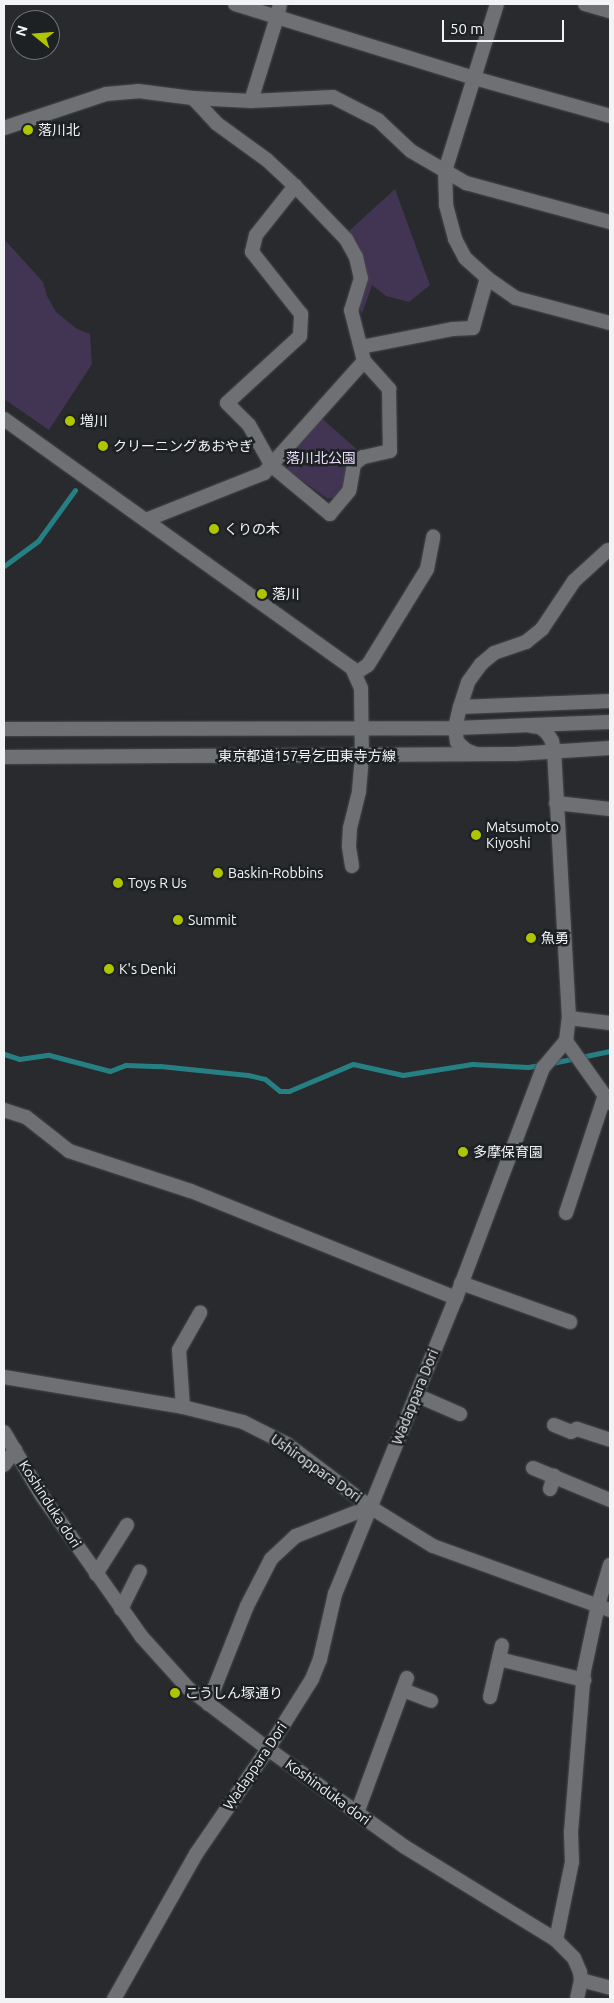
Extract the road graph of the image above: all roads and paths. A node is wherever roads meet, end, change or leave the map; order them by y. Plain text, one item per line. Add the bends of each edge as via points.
1 (235, 4) edge
2 (497, 4) edge
3 (585, 4) edge
4 (278, 10) edge
5 (610, 11) edge
6 (474, 78) junction
7 (193, 98) junction
8 (251, 101) junction
9 (610, 116) edge
10 (4, 128) edge
11 (445, 171) junction
12 (295, 186) junction
13 (610, 222) edge
14 (487, 278) junction
15 (610, 323) edge
16 (363, 354) junction
17 (4, 419) edge
18 (272, 466) junction
19 (146, 520) junction
20 (433, 537) dead end
21 (608, 550) dead end
22 (356, 673) junction
23 (610, 701) edge
24 (460, 707) junction
25 (610, 722) edge
26 (531, 726) junction
27 (363, 728) junction
28 (455, 728) junction
29 (4, 729) edge
30 (610, 748) edge
31 (554, 753) junction
32 (480, 755) junction
33 (362, 756) junction
34 (4, 758) edge
35 (556, 803) junction
36 (610, 809) edge
37 (352, 866) dead end
38 (568, 1018) junction
39 (610, 1023) edge
40 (570, 1046) junction
41 (608, 1099) edge
42 (4, 1110) edge
43 (566, 1213) dead end
44 (461, 1283) junction
45 (456, 1298) junction
46 (200, 1313) dead end
47 (570, 1322) dead end
48 (4, 1378) edge
49 (416, 1395) junction
50 (183, 1407) junction
51 (460, 1414) dead end
52 (554, 1426) dead end
53 (4, 1432) edge
54 (610, 1440) edge
55 (16, 1450) junction
56 (4, 1465) edge
57 (533, 1468) dead end
58 (610, 1500) edge
59 (370, 1507) junction
60 (127, 1525) dead end
61 (610, 1565) edge
62 (140, 1571) dead end
63 (96, 1574) junction
64 (604, 1608) edge
65 (121, 1609) junction
66 (584, 1680) junction
67 (490, 1697) dead end
68 (431, 1701) dead end
69 (208, 1704) junction
70 (268, 1749) junction
71 (356, 1813) junction
72 (556, 1940) junction
73 (581, 1980) junction
74 (610, 1988) edge
75 (114, 1999) edge
76 (577, 1999) edge

1 - 4 street
2 - 6 street
3 - 5 street
4 - 6 street
4 - 8 street
6 - 9 street
6 - 11 street
7 - 8 street
7 - 10 street via 138,91 106,94
7 - 12 street via 216,123 267,160
8 - 11 street via 333,97 378,120 411,151
11 - 13 street via 466,183
11 - 14 street via 446,205 455,239 465,258
12 - 16 street via 346,239 356,257 361,278 351,310
12 - 18 street via 256,235 252,252 301,314 300,336 227,404 249,425
14 - 15 street via 516,298
14 - 16 street via 472,328 454,329
16 - 18 street
16 - 18 street via 389,389 390,451 363,457 354,464 349,491 330,514
17 - 19 street
18 - 19 street via 264,473
19 - 22 street via 341,658
20 - 22 street via 427,568 368,665
21 - 24 street via 574,581 542,629 526,642 494,653 481,664 468,682
22 - 27 street, 東京都道157号乞田東寺方線 via 361,688
23 - 24 street
24 - 28 street
25 - 26 street, 東京都道157号乞田東寺方線
26 - 28 street, 東京都道157号乞田東寺方線
26 - 31 street via 540,727 547,733
27 - 28 street, 東京都道157号乞田東寺方線
27 - 29 street, 東京都道157号乞田東寺方線
27 - 33 street
28 - 32 street via 457,742 466,750
30 - 31 street, 東京都道157号乞田東寺方線
31 - 32 street, 東京都道157号乞田東寺方線
31 - 35 street
32 - 33 street, 東京都道157号乞田東寺方線
33 - 34 street, 東京都道157号乞田東寺方線
33 - 37 street via 359,791 350,828
35 - 36 street
35 - 38 street
38 - 39 street
38 - 40 street
40 - 41 street
40 - 44 street, Wadappara Dori via 555,1053 543,1068
41 - 43 street
42 - 45 street via 26,1117 70,1151 191,1191
44 - 45 street, Wadappara Dori
44 - 47 street
45 - 49 street, Wadappara Dori
46 - 50 street via 179,1350
48 - 50 street, Ushiroppara Dori
49 - 51 street
49 - 59 street, Wadappara Dori
50 - 59 street, Ushiroppara Dori via 243,1422 262,1431 300,1453
52 - 54 street via 571,1432 577,1429
53 - 55 street, Koshinduka dori
55 - 56 street
55 - 63 street, Koshinduka dori via 42,1496
57 - 58 street via 552,1483
59 - 64 street, Ushiroppara Dori via 433,1546
59 - 69 street via 296,1536 271,1559 247,1606
59 - 70 street, Wadappara Dori via 335,1594 312,1679
60 - 63 street
61 - 64 street
62 - 65 street
63 - 65 street, Koshinduka dori
64 - 66 street
65 - 69 street, Koshinduka dori via 170,1670
66 - 67 street via 501,1652
66 - 72 street via 571,1832 572,1862
68 - 71 street via 405,1684
69 - 70 street, Koshinduka dori
70 - 71 street, Koshinduka dori
70 - 75 street, Wadappara Dori via 196,1854
71 - 72 street, Koshinduka dori via 430,1863
72 - 73 street, Koshinduka dori via 574,1958
73 - 74 street
73 - 76 street

